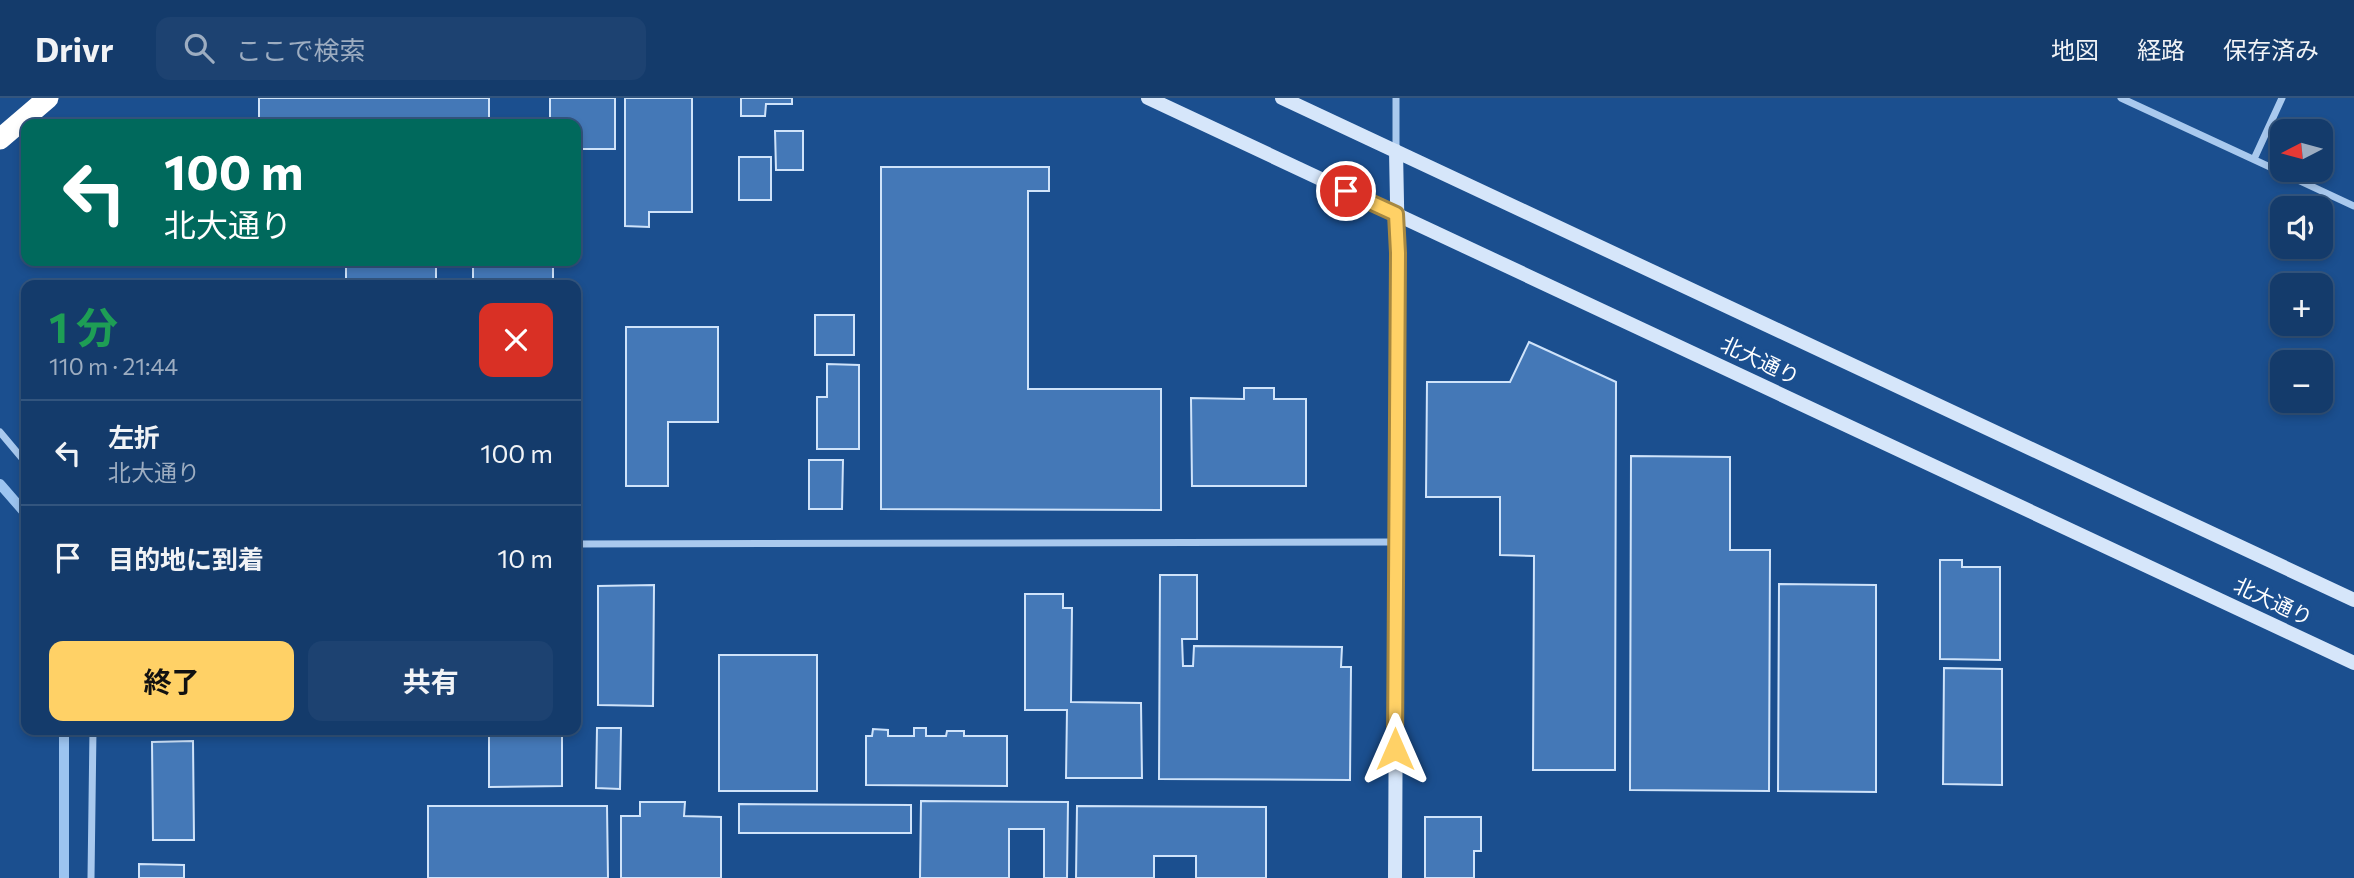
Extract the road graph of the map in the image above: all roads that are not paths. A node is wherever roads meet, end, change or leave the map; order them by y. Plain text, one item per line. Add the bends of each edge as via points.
1 (48, 98) edge
2 (1148, 98) edge
3 (1283, 98) edge
4 (1396, 98) edge
5 (2121, 98) edge
6 (2282, 98) edge
7 (23, 119) edge
8 (21, 121) edge
9 (0, 139) edge
10 (1396, 151) junction
11 (2254, 159) junction
12 (2354, 206) edge
13 (1396, 214) junction
14 (0, 432) edge
15 (21, 457) edge
16 (1396, 542) junction
17 (581, 544) edge
18 (2354, 600) edge
19 (2354, 663) edge
20 (93, 735) edge
21 (92, 878) edge
22 (1395, 878) edge

1 - 7 highway
2 - 13 street, 北大通り
3 - 10 street
4 - 10 street
5 - 11 street
6 - 11 street
8 - 9 highway
10 - 13 street
10 - 18 street
11 - 12 street
13 - 16 street
13 - 19 street, 北大通り
14 - 15 street
16 - 17 street
16 - 22 street
20 - 21 street

